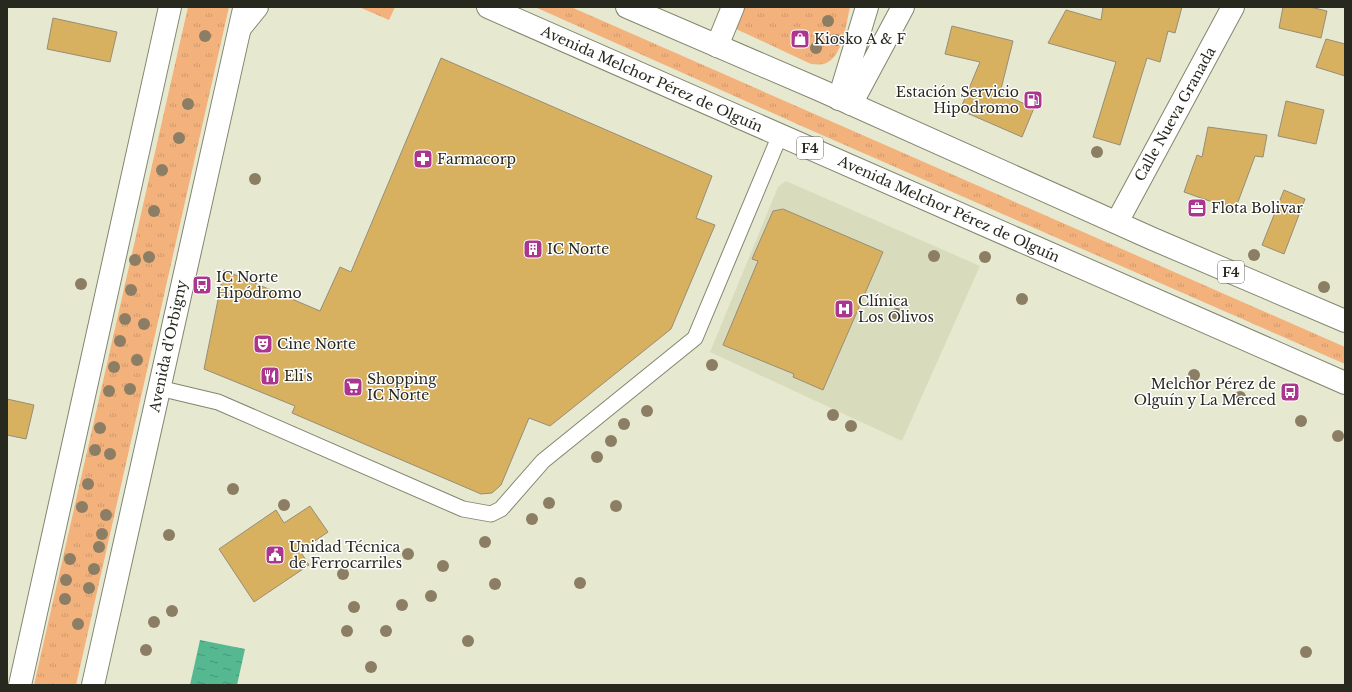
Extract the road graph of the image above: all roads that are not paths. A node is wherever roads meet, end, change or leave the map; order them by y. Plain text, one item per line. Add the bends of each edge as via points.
1 (170, 7) edge
2 (257, 7) edge
3 (488, 7) edge
4 (627, 7) edge
5 (733, 7) edge
6 (867, 7) edge
7 (902, 7) edge
8 (1234, 7) edge
9 (242, 17) edge
10 (717, 46) junction
11 (845, 102) junction
12 (780, 135) junction
13 (1117, 222) junction
14 (1345, 321) edge
15 (1345, 383) edge
16 (160, 388) junction
17 (20, 685) edge
18 (93, 685) edge

1 - 17 main road
2 - 9 main road
3 - 12 main road, Avenida Melchor Pérez de Olguín / F4
4 - 10 main road, F4
5 - 10 main road
6 - 11 main road
7 - 11 main road
8 - 13 main road, Calle Nueva Granada
9 - 16 main road, Avenida d'Orbigny
10 - 11 main road, F4
11 - 13 main road, F4
12 - 15 main road, Avenida Melchor Pérez de Olguín / F4
12 - 16 lane via 695,338 543,462 510,500 491,514 463,509 218,402
13 - 14 main road, F4
16 - 18 main road, Avenida d'Orbigny

